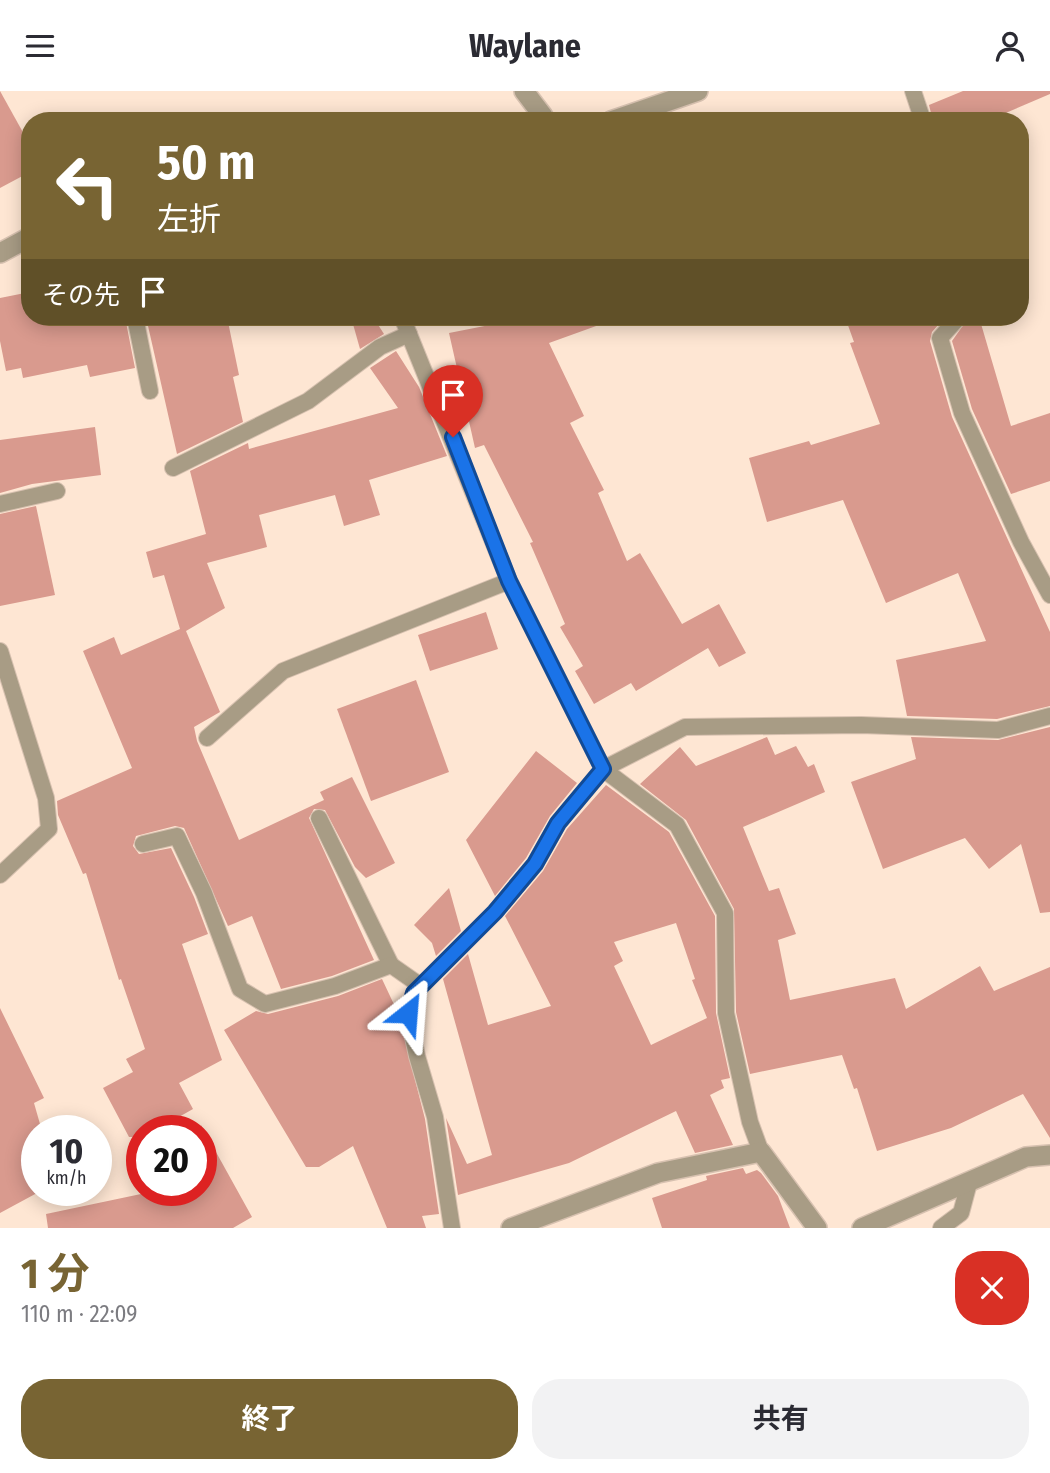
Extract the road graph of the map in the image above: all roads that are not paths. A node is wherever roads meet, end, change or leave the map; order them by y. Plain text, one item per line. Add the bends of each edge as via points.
1 (524, 91) edge
2 (698, 91) edge
3 (913, 91) edge
4 (540, 112) edge
5 (637, 112) edge
6 (920, 112) edge
7 (21, 242) edge
8 (0, 253) edge
9 (137, 326) edge
10 (406, 326) edge
11 (951, 326) edge
12 (409, 334) junction
13 (150, 391) dead end
14 (173, 468) dead end
15 (57, 491) dead end
16 (0, 503) edge
17 (509, 581) junction
18 (1049, 588) edge
19 (0, 652) edge
20 (1050, 716) edge
21 (207, 738) dead end
22 (603, 769) junction
23 (319, 818) dead end
24 (143, 844) dead end
25 (0, 875) edge
26 (391, 965) junction
27 (421, 986) junction
28 (761, 1153) junction
29 (1050, 1155) edge
30 (969, 1183) junction
31 (452, 1228) edge
32 (511, 1228) edge
33 (817, 1228) edge
34 (862, 1228) edge
35 (941, 1228) edge

1 - 4 street
2 - 5 street
3 - 6 lane
7 - 8 street
9 - 13 lane
10 - 12 lane
11 - 18 lane via 940,338 962,413 1021,542
12 - 14 lane via 380,347 309,401
12 - 17 lane
15 - 16 lane
17 - 21 lane via 284,671
17 - 22 lane
19 - 25 lane via 46,798 49,829
20 - 22 lane via 998,730 861,725 685,727
22 - 27 lane via 495,912
22 - 28 lane via 677,825 725,913 726,1013
23 - 26 lane
24 - 26 lane via 177,835 240,989 265,1004 335,986
26 - 27 lane
27 - 31 lane via 408,1013 435,1117
28 - 32 street via 658,1173
28 - 33 street
29 - 30 street via 1026,1157
30 - 34 street
30 - 35 lane via 961,1213

